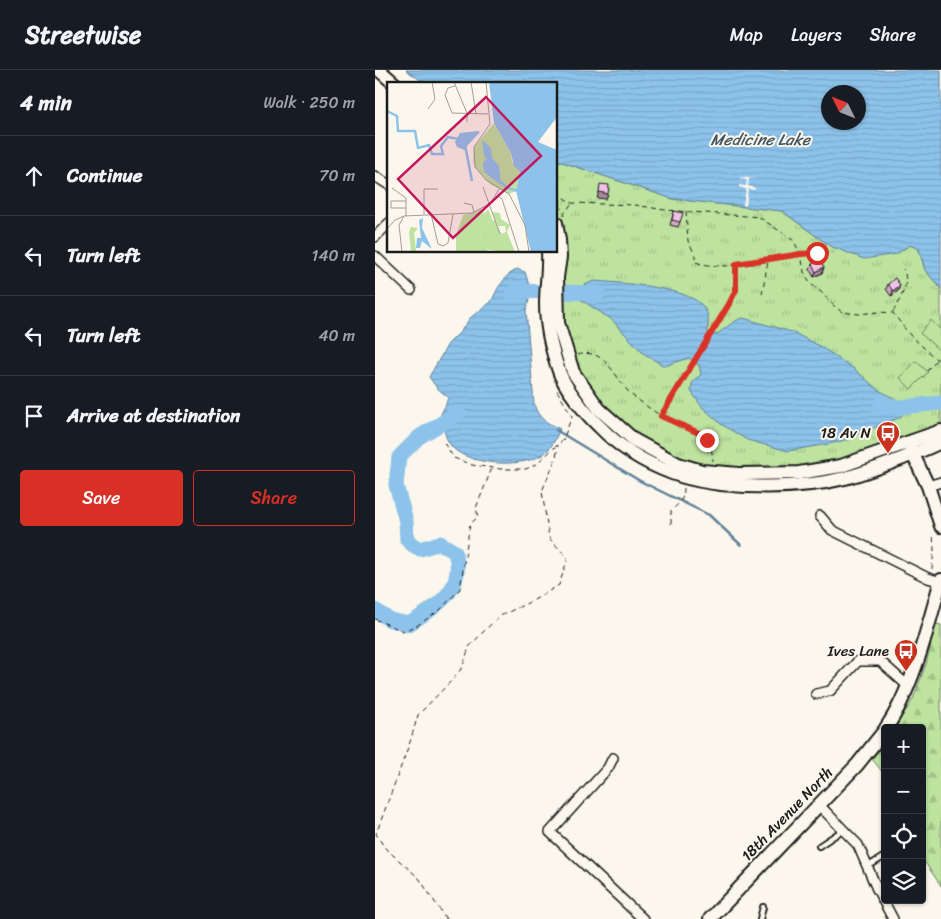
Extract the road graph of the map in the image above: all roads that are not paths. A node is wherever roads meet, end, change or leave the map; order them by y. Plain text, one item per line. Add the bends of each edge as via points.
1 (379, 70) edge
2 (393, 82) edge
3 (375, 176) edge
4 (387, 184) edge
5 (562, 219) edge
6 (387, 225) edge
7 (375, 237) edge
8 (557, 251) edge
9 (548, 252) edge
10 (557, 252) edge
11 (375, 256) edge
12 (552, 277) junction
13 (411, 290) dead end
14 (552, 304) junction
15 (941, 431) edge
16 (941, 442) edge
17 (911, 449) junction
18 (941, 482) edge
19 (928, 486) junction
20 (820, 516) dead end
21 (937, 529) edge
22 (938, 580) edge
23 (908, 686) junction
24 (816, 694) dead end
25 (888, 724) edge
26 (881, 734) edge
27 (613, 758) dead end
28 (819, 804) junction
29 (843, 830) junction
30 (819, 846) dead end
31 (881, 858) edge
32 (867, 867) junction
33 (763, 907) dead end
34 (712, 918) edge
35 (643, 919) edge
36 (760, 919) edge
37 (893, 919) edge

1 - 2 street
3 - 4 street
5 - 8 street
6 - 7 street
9 - 12 street
10 - 12 street
11 - 13 street
12 - 14 street
14 - 17 street via 571,367 599,409 634,440 677,464 702,471 739,474 799,473
14 - 17 street via 547,320 562,378 589,417 626,450 672,473 739,485 800,485 845,478
15 - 17 street
16 - 17 street
17 - 19 street
18 - 19 street
19 - 21 street
20 - 22 street via 832,530
22 - 23 street, 18th Avenue North
23 - 24 street via 880,661 858,661 831,691
23 - 25 street, 18th Avenue North
26 - 28 street, 18th Avenue North via 857,765
27 - 35 street via 608,768 550,832
28 - 29 street
28 - 34 street, 18th Avenue North
29 - 30 lane
29 - 32 street via 858,845
31 - 32 lane
32 - 37 street
33 - 36 lane

